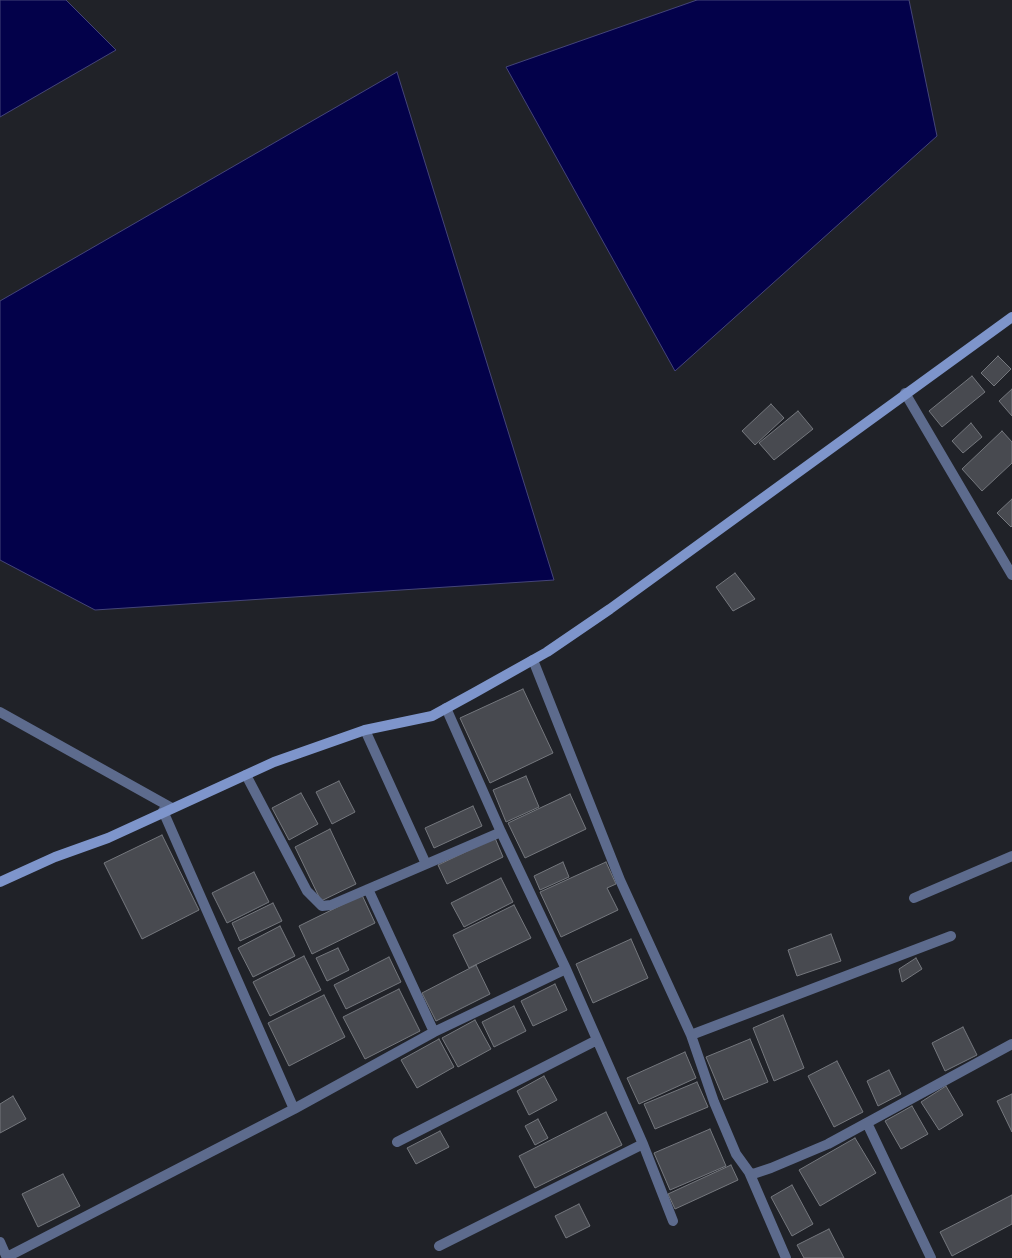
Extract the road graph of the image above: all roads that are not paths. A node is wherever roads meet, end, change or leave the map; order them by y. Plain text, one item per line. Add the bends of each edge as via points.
1 (1012, 317) edge
2 (905, 393) junction
3 (1012, 575) edge
4 (532, 660) junction
5 (446, 708) junction
6 (0, 712) edge
7 (365, 730) junction
8 (246, 775) junction
9 (168, 809) junction
10 (501, 832) junction
11 (1012, 856) edge
12 (426, 864) junction
13 (0, 882) edge
14 (368, 889) junction
15 (914, 898) dead end
16 (950, 936) dead end
17 (566, 969) junction
18 (434, 1032) junction
19 (691, 1035) junction
20 (597, 1040) junction
21 (1012, 1044) edge
22 (294, 1109) junction
23 (866, 1123) junction
24 (396, 1142) dead end
25 (642, 1144) junction
26 (749, 1172) junction
27 (673, 1221) dead end
28 (0, 1242) edge
29 (439, 1246) dead end
30 (7, 1258) edge
31 (786, 1258) edge
32 (932, 1258) edge

1 - 2 street
2 - 3 street
2 - 4 street via 748,510
4 - 5 street
4 - 19 street via 620,880
5 - 7 street via 432,716
5 - 10 street
6 - 9 street
7 - 8 street
7 - 12 street
8 - 9 street
8 - 14 street via 307,891 315,900 322,906 331,905
9 - 13 street via 108,838
9 - 22 street
10 - 12 street
10 - 17 street
11 - 15 street
12 - 14 street
14 - 18 street
16 - 19 street
17 - 18 street
17 - 20 street
18 - 22 street
19 - 26 street via 739,1160
20 - 24 street
20 - 25 street
21 - 23 street
22 - 30 street
23 - 26 street via 828,1144 771,1168 753,1174
23 - 32 street
25 - 27 street
25 - 29 street
26 - 31 street
28 - 30 street

